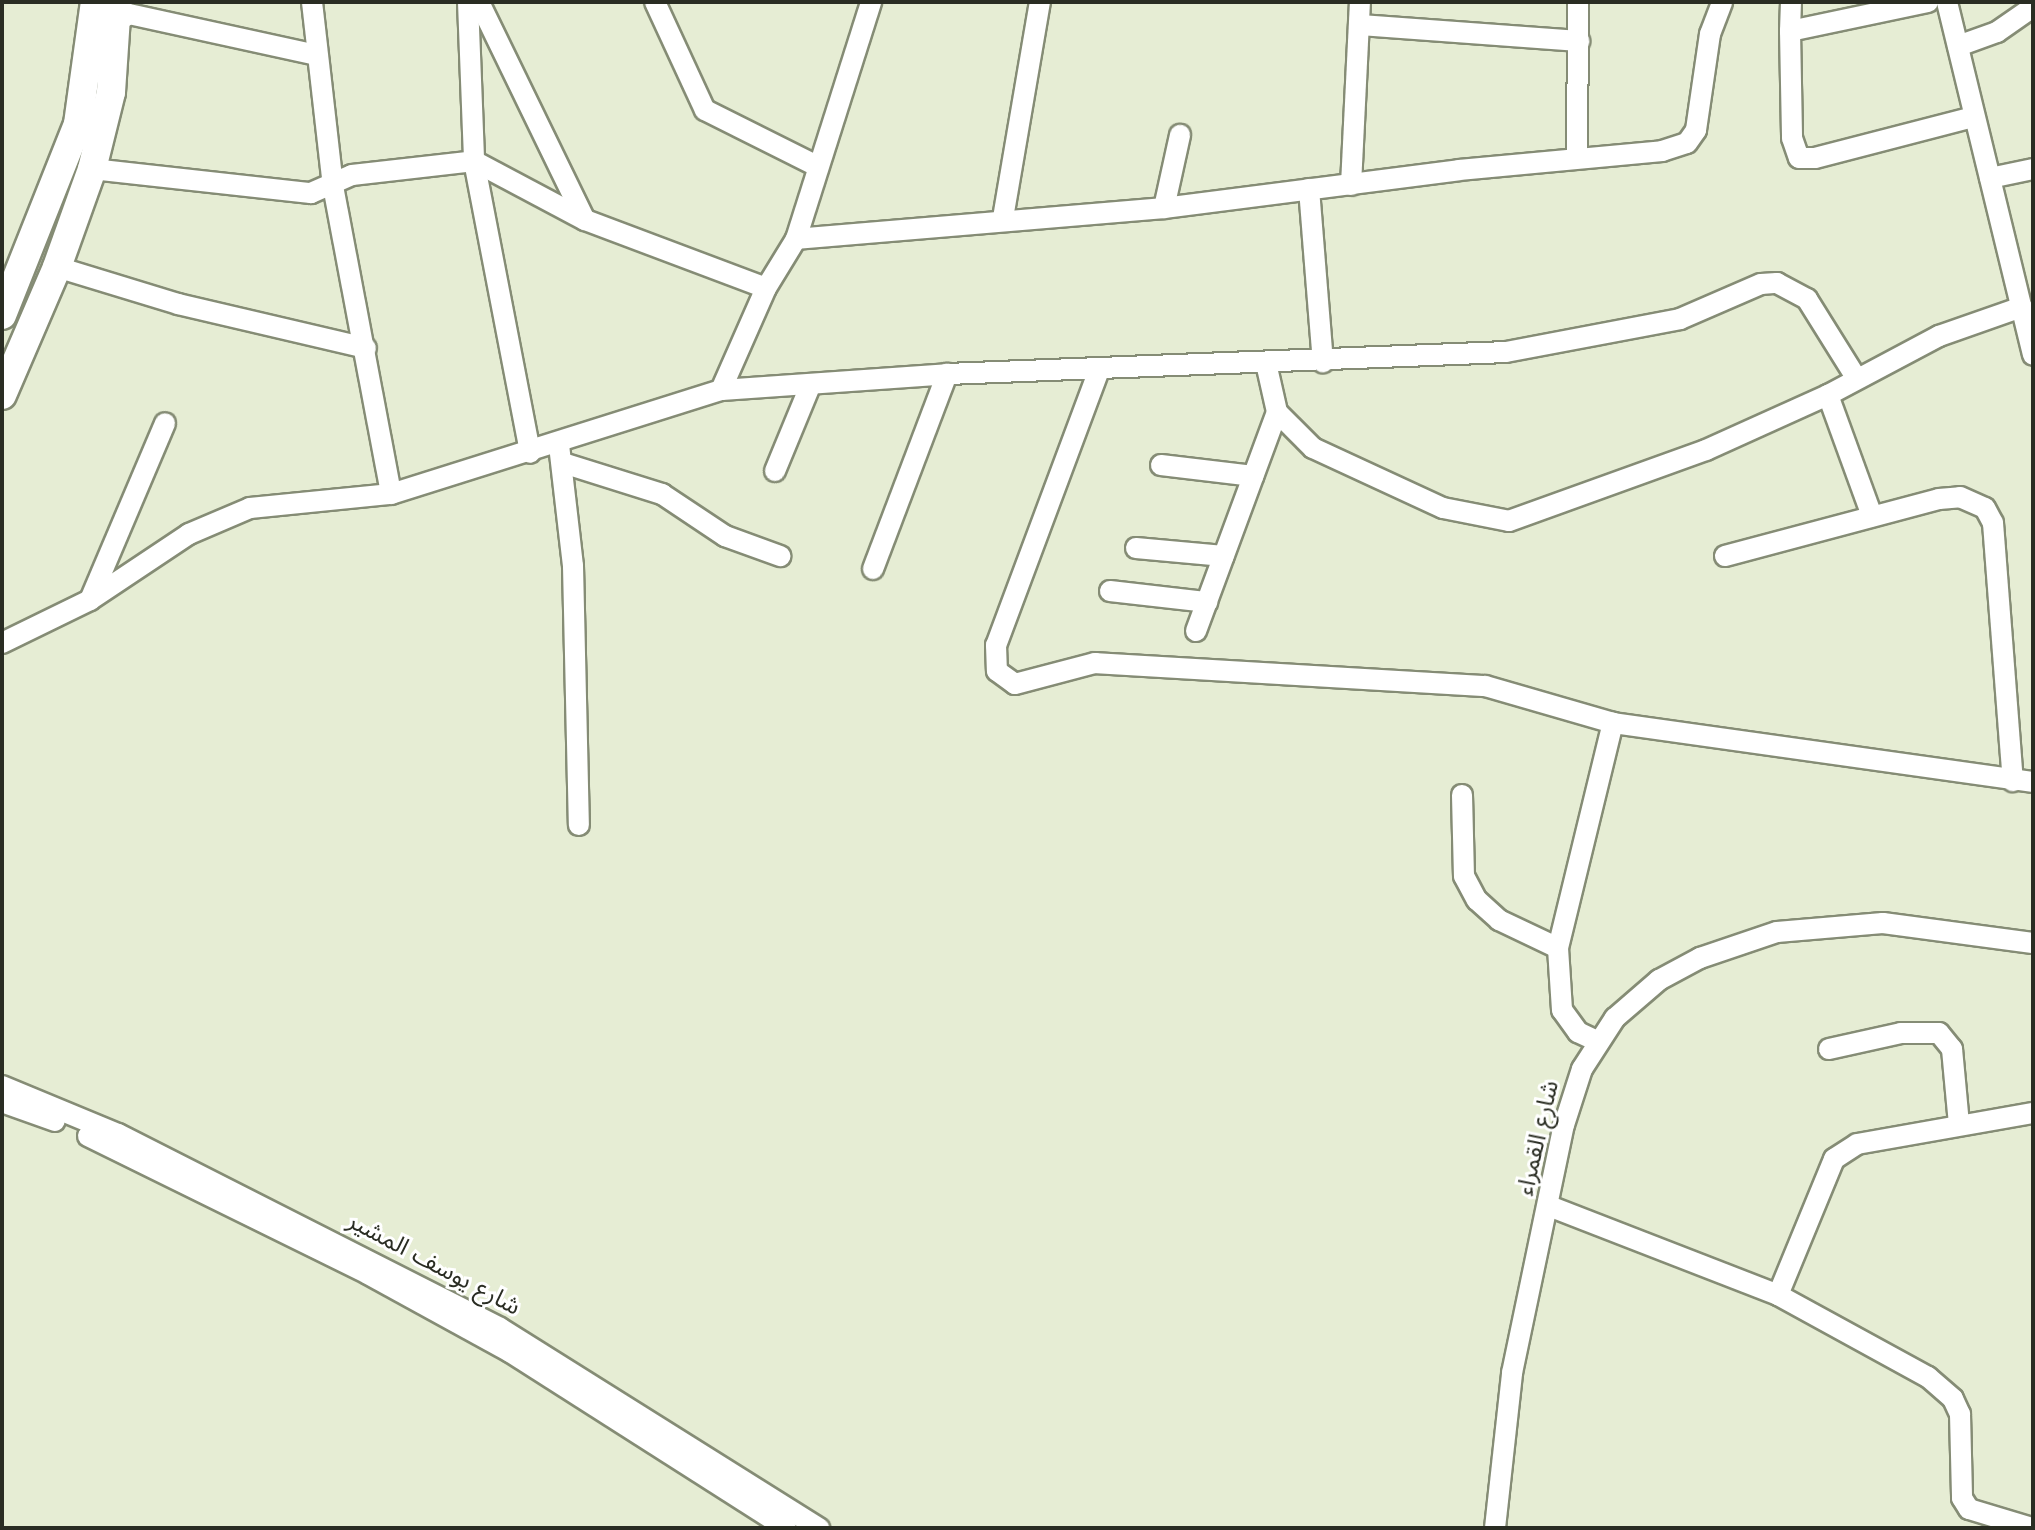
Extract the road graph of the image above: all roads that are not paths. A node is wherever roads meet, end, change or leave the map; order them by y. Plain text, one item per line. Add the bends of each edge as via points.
1 (95, 2) edge
2 (312, 2) edge
3 (468, 2) edge
4 (479, 2) edge
5 (655, 2) edge
6 (871, 2) edge
7 (1040, 2) edge
8 (1360, 2) edge
9 (1578, 2) edge
10 (1722, 2) edge
11 (1791, 2) edge
12 (1928, 2) edge
13 (1947, 2) edge
14 (2033, 7) edge
15 (124, 10) edge
16 (1360, 25) junction
17 (1790, 31) junction
18 (1579, 41) junction
19 (1958, 46) junction
20 (317, 55) junction
21 (1973, 117) junction
22 (1180, 135) dead end
23 (1577, 158) junction
24 (474, 161) junction
25 (815, 165) junction
26 (92, 169) junction
27 (2033, 169) edge
28 (1990, 178) junction
29 (1351, 185) junction
30 (333, 186) junction
31 (1309, 189) junction
32 (1164, 208) junction
33 (1003, 218) junction
34 (585, 220) junction
35 (796, 239) junction
36 (57, 267) junction
37 (766, 288) junction
38 (2022, 307) junction
39 (2, 315) edge
40 (366, 348) junction
41 (2033, 355) edge
42 (1323, 362) junction
43 (1266, 363) junction
44 (1099, 370) junction
45 (947, 374) junction
46 (1857, 379) junction
47 (810, 386) junction
48 (721, 390) junction
49 (2, 395) edge
50 (1828, 395) junction
51 (1277, 412) junction
52 (165, 423) dead end
53 (530, 453) junction
54 (561, 454) junction
55 (1161, 465) dead end
56 (775, 471) dead end
57 (1253, 476) junction
58 (391, 494) junction
59 (1872, 516) junction
60 (1136, 548) dead end
61 (780, 556) dead end
62 (1224, 556) junction
63 (1725, 556) dead end
64 (873, 569) dead end
65 (1110, 591) dead end
66 (90, 600) junction
67 (1207, 602) junction
68 (1196, 631) dead end
69 (2, 643) edge
70 (1613, 723) junction
71 (2023, 781) edge
72 (1462, 795) dead end
73 (579, 825) dead end
74 (2033, 943) edge
75 (1558, 948) junction
76 (1597, 1041) junction
77 (1829, 1049) dead end
78 (2, 1086) edge
79 (2, 1102) edge
80 (2033, 1113) edge
81 (1959, 1125) junction
82 (1549, 1206) junction
83 (1778, 1295) junction
84 (786, 1528) edge
85 (819, 1528) edge
86 (1495, 1528) edge
87 (2032, 1528) edge

1 - 39 highway via 78,124
2 - 20 street
3 - 24 street
4 - 34 street
5 - 25 street via 705,110
6 - 25 street
7 - 33 street
8 - 16 street
9 - 18 street
10 - 23 street via 1710,34 1696,130 1687,143 1662,151
11 - 17 street
12 - 17 street
13 - 19 street
14 - 19 street via 1997,32
15 - 20 street
15 - 26 highway
16 - 18 street
16 - 29 street
17 - 21 street via 1792,138 1799,158
18 - 23 street
19 - 21 street
20 - 30 street
21 - 28 street
22 - 32 street
23 - 29 street
24 - 30 street via 352,175
24 - 34 street
24 - 53 street
25 - 35 street
26 - 30 street via 279,193 311,193
26 - 36 highway
27 - 28 street
28 - 38 street
29 - 31 street
30 - 40 street
31 - 32 street
31 - 42 street
32 - 33 street
33 - 35 street
34 - 37 street
35 - 37 street
36 - 40 street via 178,304
36 - 49 highway
37 - 48 street
38 - 41 street
38 - 46 street via 1939,336
40 - 58 street
42 - 43 street
42 - 46 street via 1554,346 1680,319 1761,284 1777,283 1807,299
43 - 44 street
43 - 51 street
44 - 45 street
44 - 70 street via 996,645 994,661 1003,678 1029,684 1095,663 1485,686
45 - 47 street
45 - 64 street
46 - 50 street
47 - 48 street
47 - 56 street
48 - 54 street
50 - 51 street via 1706,450 1509,521 1477,519 1393,489 1313,448
50 - 59 street
51 - 57 street
52 - 66 street
53 - 54 street
53 - 58 street
54 - 61 street via 662,494 725,536
54 - 73 street via 573,566
55 - 57 street
57 - 62 street
58 - 66 street via 250,508 165,548
59 - 63 street
59 - 71 street via 1960,497 1985,508 1993,523
60 - 62 street
62 - 67 street
65 - 67 street
66 - 69 street
67 - 68 street
70 - 71 street
70 - 75 street
72 - 75 street via 1464,876 1477,900 1499,920
74 - 76 street, شارع القمراء via 1883,923 1777,932 1715,951 1659,980
75 - 76 street via 1562,1010 1578,1032
76 - 82 street, شارع القمراء via 1570,1099
77 - 81 street via 1901,1033 1939,1033 1952,1049
78 - 85 street, شارع يوسف المشير via 118,1134 500,1328
79 - 84 street, شارع يوسف المشير via 110,1146 407,1295 510,1352
80 - 81 street
81 - 83 street via 1857,1144 1834,1159
82 - 83 street
82 - 86 street, شارع القمراء via 1512,1373
83 - 87 street via 1917,1370 1953,1399 1960,1414 1962,1498 1980,1514

